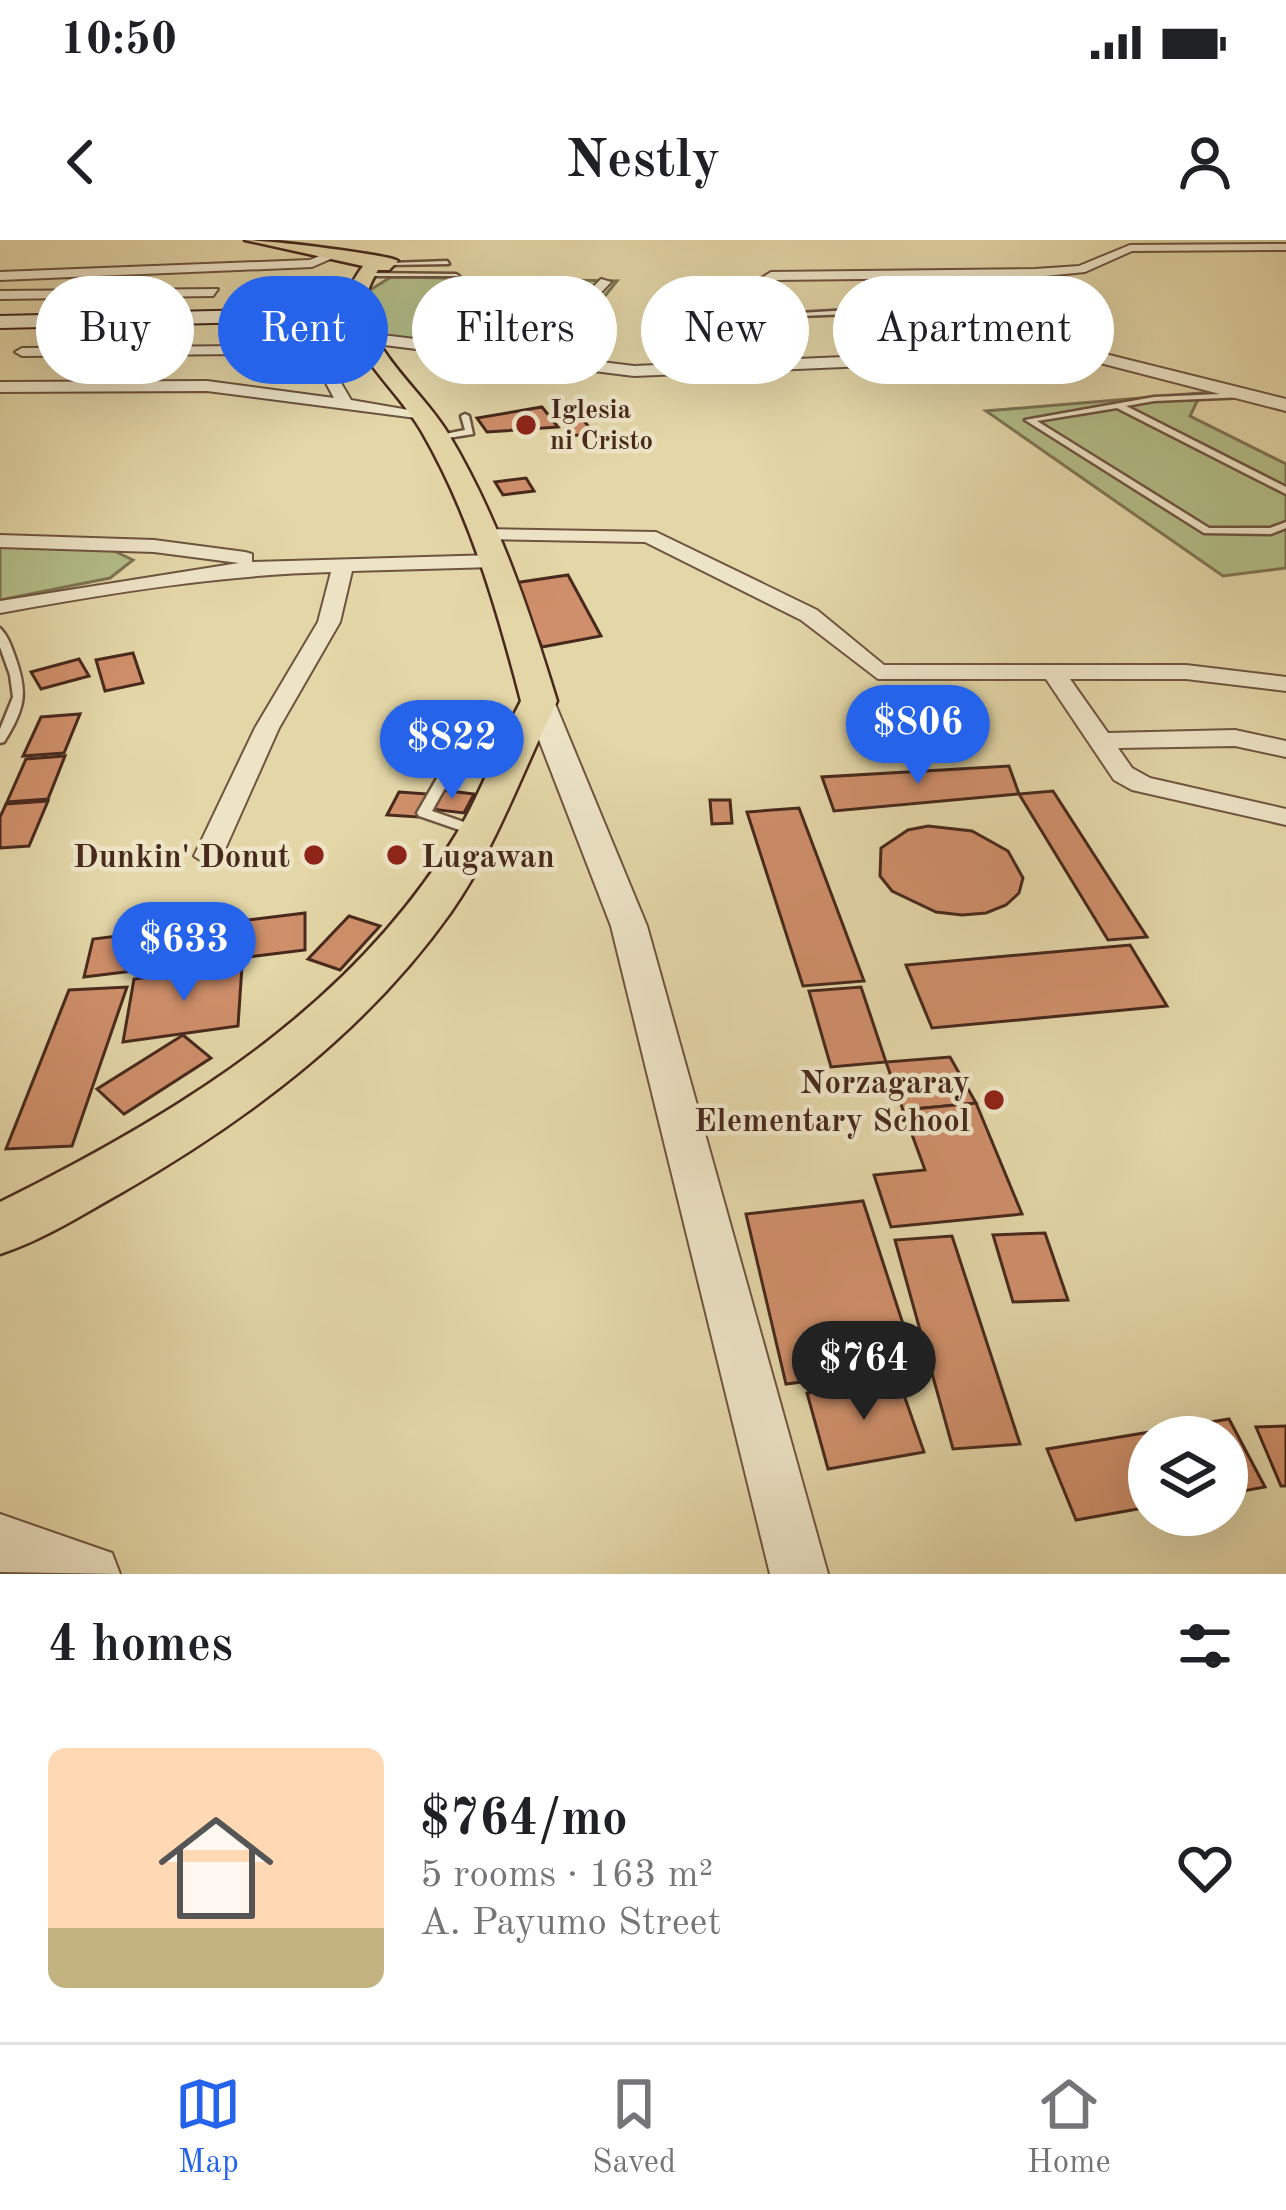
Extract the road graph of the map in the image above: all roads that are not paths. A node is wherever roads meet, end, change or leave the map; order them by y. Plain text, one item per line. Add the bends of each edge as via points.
1 (254, 240) edge
2 (403, 240) edge
3 (1286, 247) edge
4 (131, 254) dead end
5 (363, 263) junction
6 (448, 263) dead end
7 (145, 268) junction
8 (228, 268) junction
9 (4, 271) edge
10 (456, 275) dead end
11 (361, 276) edge
12 (776, 276) edge
13 (213, 292) junction
14 (0, 295) edge
15 (194, 317) edge
16 (213, 317) junction
17 (218, 317) edge
18 (36, 321) edge
19 (0, 322) edge
20 (36, 336) edge
21 (22, 352) junction
22 (809, 364) edge
23 (388, 366) edge
24 (0, 376) edge
25 (0, 387) edge
26 (1244, 394) junction
27 (1117, 404) junction
28 (1286, 405) edge
29 (346, 406) junction
30 (465, 416) dead end
31 (431, 426) junction
32 (1286, 491) edge
33 (1286, 525) edge
34 (0, 542) edge
35 (154, 546) junction
36 (490, 549) junction
37 (343, 566) junction
38 (131, 583) junction
39 (0, 607) edge
40 (0, 631) edge
41 (1054, 673) junction
42 (1286, 683) edge
43 (539, 701) junction
44 (0, 739) edge
45 (1101, 741) junction
46 (1286, 749) edge
47 (1286, 817) edge
48 (208, 856) dead end
49 (0, 1230) edge
50 (0, 1544) edge
51 (91, 1574) edge
52 (799, 1574) edge

1 - 5 main road
2 - 5 main road
3 - 12 street via 1130,248 1081,269 1035,274
4 - 7 street
5 - 6 lane
5 - 8 street
5 - 10 lane
5 - 11 main road
7 - 8 street
7 - 9 street
8 - 13 street
13 - 14 street
13 - 16 street
15 - 16 main road
16 - 17 main road
18 - 19 main road
20 - 21 street
21 - 24 street
21 - 29 street via 262,352 325,367
22 - 26 street via 1077,352
23 - 31 main road
25 - 29 street via 207,386
26 - 27 lane
26 - 28 street
27 - 32 lane
27 - 33 lane via 1029,420 1207,531
29 - 31 street
30 - 31 lane via 470,432
31 - 36 main road
34 - 35 street
35 - 36 street via 256,559
35 - 38 street via 163,556 158,567
36 - 37 street
36 - 41 street via 649,536 809,615 878,672
36 - 43 main road
37 - 38 street
37 - 48 street via 329,622 267,728
38 - 39 street
40 - 44 lane via 22,698
41 - 42 street via 1186,671
41 - 45 street
43 - 49 main road via 480,832 409,941 355,998 249,1087 120,1171
43 - 52 street via 629,926
45 - 46 street via 1235,738
45 - 47 street via 1123,774 1141,784
50 - 51 street

